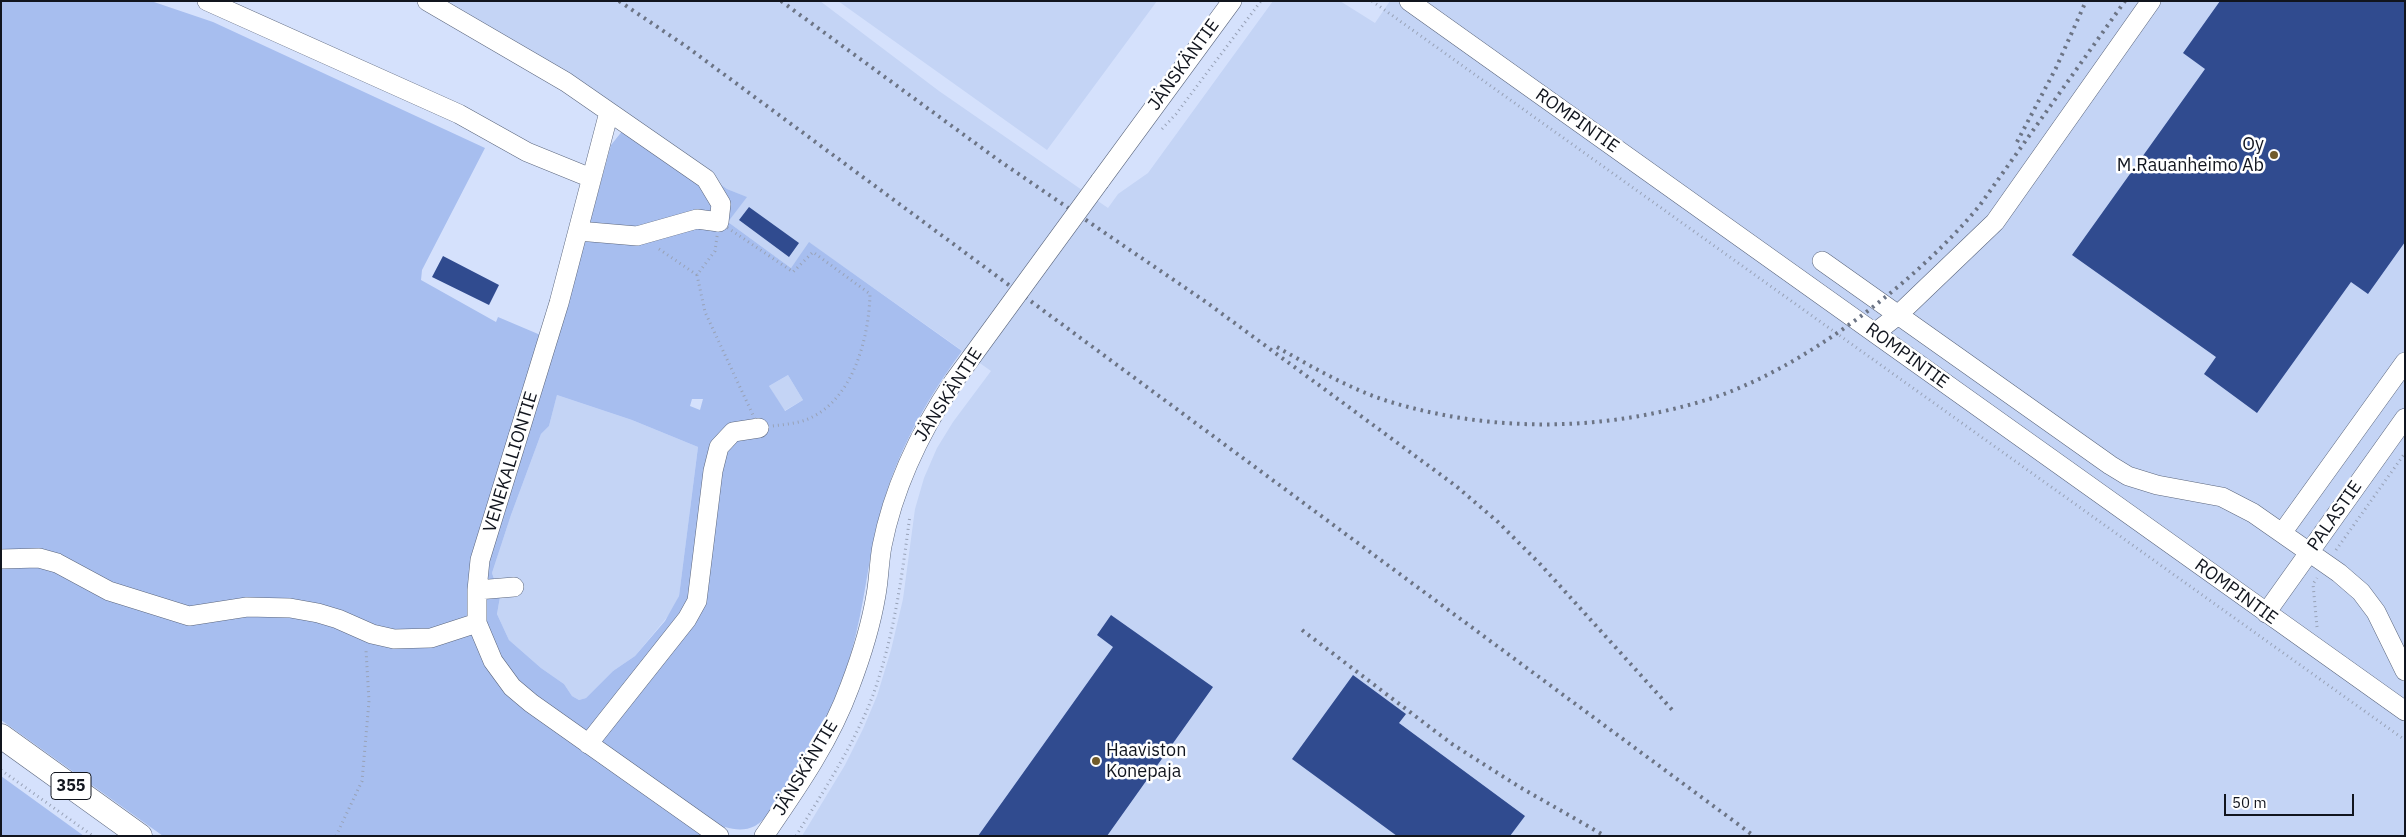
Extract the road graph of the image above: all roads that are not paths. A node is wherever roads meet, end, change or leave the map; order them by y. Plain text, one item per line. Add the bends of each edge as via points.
1 (207, 1) edge
2 (428, 1) edge
3 (1232, 1) edge
4 (1409, 1) edge
5 (2152, 1) edge
6 (609, 112) junction
7 (592, 178) junction
8 (578, 231) junction
9 (1822, 262) dead end
10 (1898, 315) junction
11 (1875, 333) junction
12 (2405, 362) edge
13 (2405, 418) edge
14 (759, 428) road end
15 (2282, 533) junction
16 (2309, 553) junction
17 (1, 560) edge
18 (514, 587) dead end
19 (477, 590) junction
20 (2266, 613) junction
21 (477, 623) junction
22 (2405, 671) edge
23 (2405, 711) edge
24 (1, 736) edge
25 (588, 744) junction
26 (140, 836) edge
27 (719, 836) edge
28 (764, 836) edge

1 - 7 street via 459,114 527,152
2 - 6 street via 566,82
3 - 28 street, JÄNSKÄNTIE, bridge via 954,381 919,438 894,501 882,546 873,605 850,686 821,750
4 - 11 street, ROMPINTIE
5 - 10 street via 1994,222
6 - 7 street, VENEKALLIONTIE
6 - 8 street via 706,179 721,204 719,222 697,220 637,236
7 - 8 street, VENEKALLIONTIE
8 - 19 street, VENEKALLIONTIE via 480,560
9 - 10 street
10 - 11 street
10 - 15 street via 2128,476 2222,497
11 - 20 street, ROMPINTIE
12 - 15 street
13 - 16 street, PALASTIE
14 - 25 street via 733,432 718,448 697,601 687,619
15 - 16 street
16 - 20 street, PALASTIE
16 - 22 street via 2361,592 2376,612
17 - 21 street via 39,558 57,562 109,590 189,616 247,606 290,608 338,618 372,634 394,639 431,638
18 - 19 street
19 - 21 street, VENEKALLIONTIE
20 - 23 street, ROMPINTIE
21 - 25 street, VENEKALLIONTIE via 493,662 512,687
24 - 26 main road, 355
25 - 27 street, VENEKALLIONTIE

